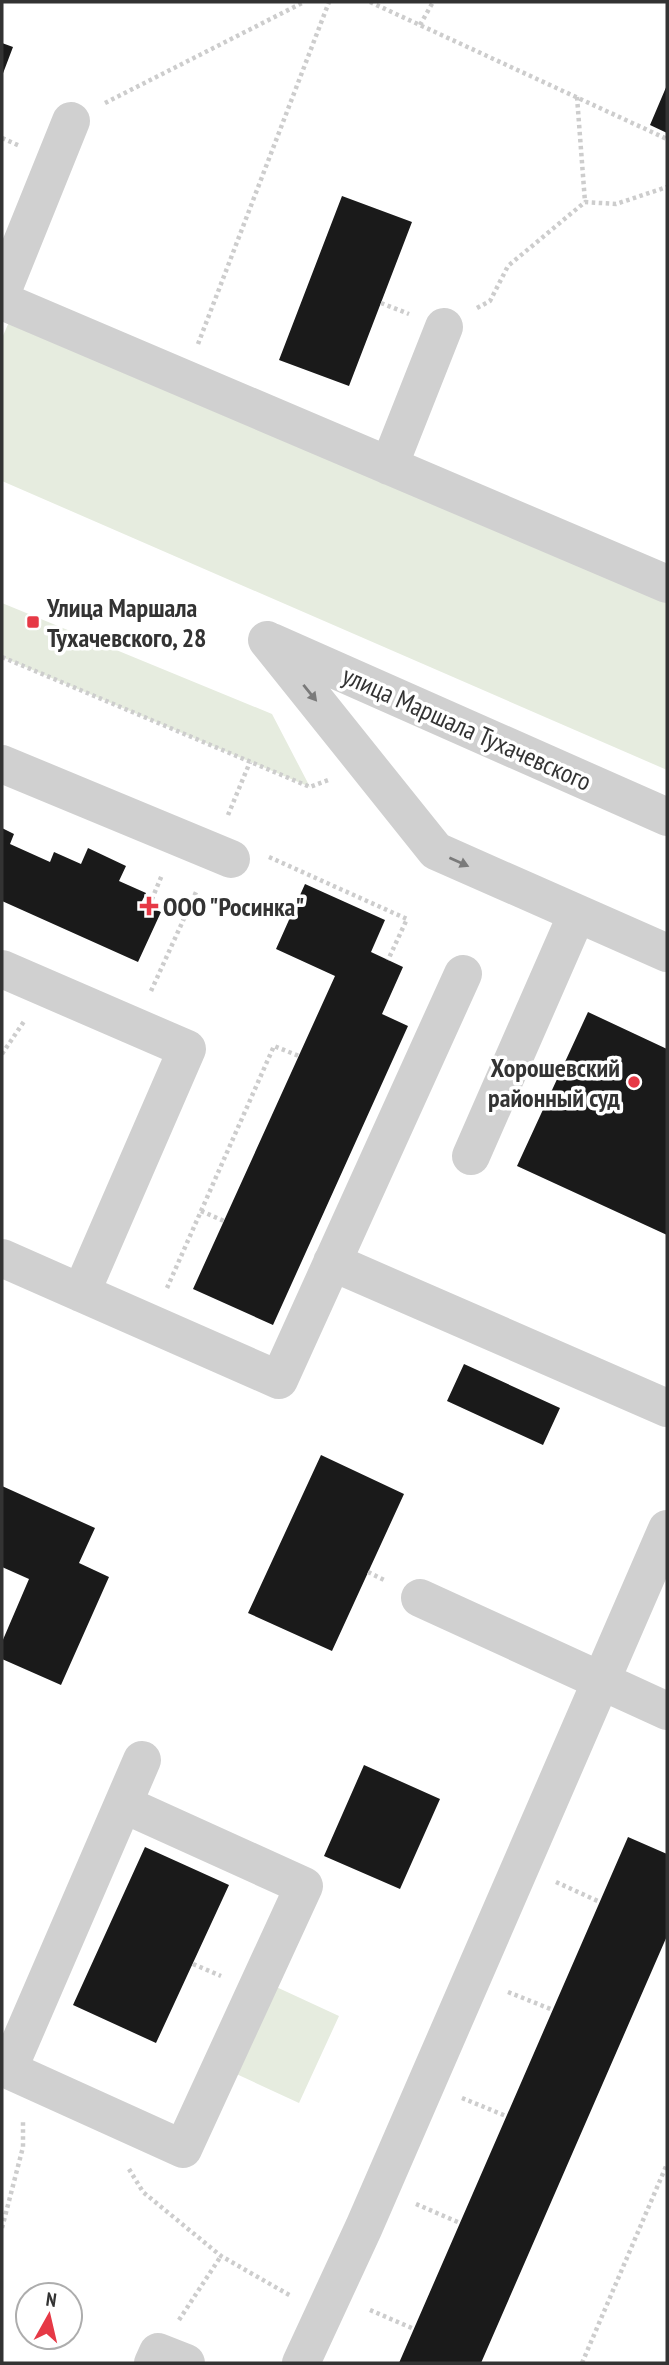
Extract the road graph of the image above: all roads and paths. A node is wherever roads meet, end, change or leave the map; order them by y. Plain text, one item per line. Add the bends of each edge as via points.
1 (304, 2) edge
2 (329, 2) edge
3 (370, 2) edge
4 (433, 2) edge
5 (420, 25) junction
6 (577, 97) junction
7 (71, 121) joint
8 (667, 139) edge
9 (667, 187) edge
10 (585, 202) junction
11 (2, 292) edge
12 (2, 301) edge
13 (444, 327) joint
14 (184, 379) junction
15 (389, 466) junction
16 (667, 584) edge
17 (2, 657) edge
18 (2, 764) edge
19 (368, 766) junction
20 (667, 817) edge
21 (244, 856) joint
22 (162, 875) dead end
23 (197, 890) dead end
24 (149, 906) dead end
25 (577, 914) junction
26 (667, 953) edge
27 (388, 960) dead end
28 (2, 969) edge
29 (463, 974) dead end
30 (134, 1027) junction
31 (299, 1056) dead end
32 (471, 1156) dead end
33 (201, 1211) junction
34 (224, 1221) dead end
35 (2, 1258) edge
36 (332, 1262) junction
37 (81, 1293) junction
38 (152, 1324) junction
39 (667, 1408) edge
40 (667, 1529) edge
41 (420, 1598) dead end
42 (601, 1683) junction
43 (667, 1711) edge
44 (142, 1760) dead end
45 (122, 1804) junction
46 (520, 1866) junction
47 (600, 1902) dead end
48 (472, 1978) junction
49 (553, 2010) dead end
50 (11, 2071) edge
51 (426, 2083) junction
52 (506, 2116) dead end
53 (123, 2160) dead end
54 (667, 2164) edge
55 (380, 2189) junction
56 (460, 2223) dead end
57 (2, 2228) edge
58 (221, 2256) junction
59 (328, 2304) junction
60 (414, 2329) dead end
61 (166, 2359) edge
62 (301, 2363) edge
63 (582, 2363) edge

1 - 7 path
2 - 14 path
3 - 5 path
4 - 5 path
5 - 6 path
6 - 8 path
6 - 10 path
7 - 11 street
9 - 10 path via 616,204
10 - 13 path via 508,266 490,302
12 - 14 street
13 - 15 street
14 - 15 street
15 - 16 street
17 - 19 path via 310,787
18 - 21 street
20 -> 19 street, улица Маршала Тухачевского via 267,640
19 -> 25 street via 436,851
21 - 27 path via 407,919
22 - 24 path
23 - 30 path
25 - 26 street
25 - 32 street
28 - 30 street
29 - 36 street
30 - 37 street via 187,1049
31 - 33 path via 274,1046
33 - 34 path
33 - 38 path
35 - 37 street
36 - 38 street via 279,1380
36 - 39 street
37 - 38 street
40 - 42 street
41 - 42 street
42 - 43 street
42 - 46 street
44 - 45 street
45 - 50 street
45 - 50 street via 304,1886 183,2149
46 - 47 path
46 - 48 street
48 - 49 path
48 - 51 street
50 - 57 path via 23,2147
51 - 52 path
51 - 55 street
53 - 58 path via 144,2192
54 - 63 path
55 - 56 path
55 - 59 street
58 - 59 path
58 - 61 path
59 - 60 path
59 - 62 street

